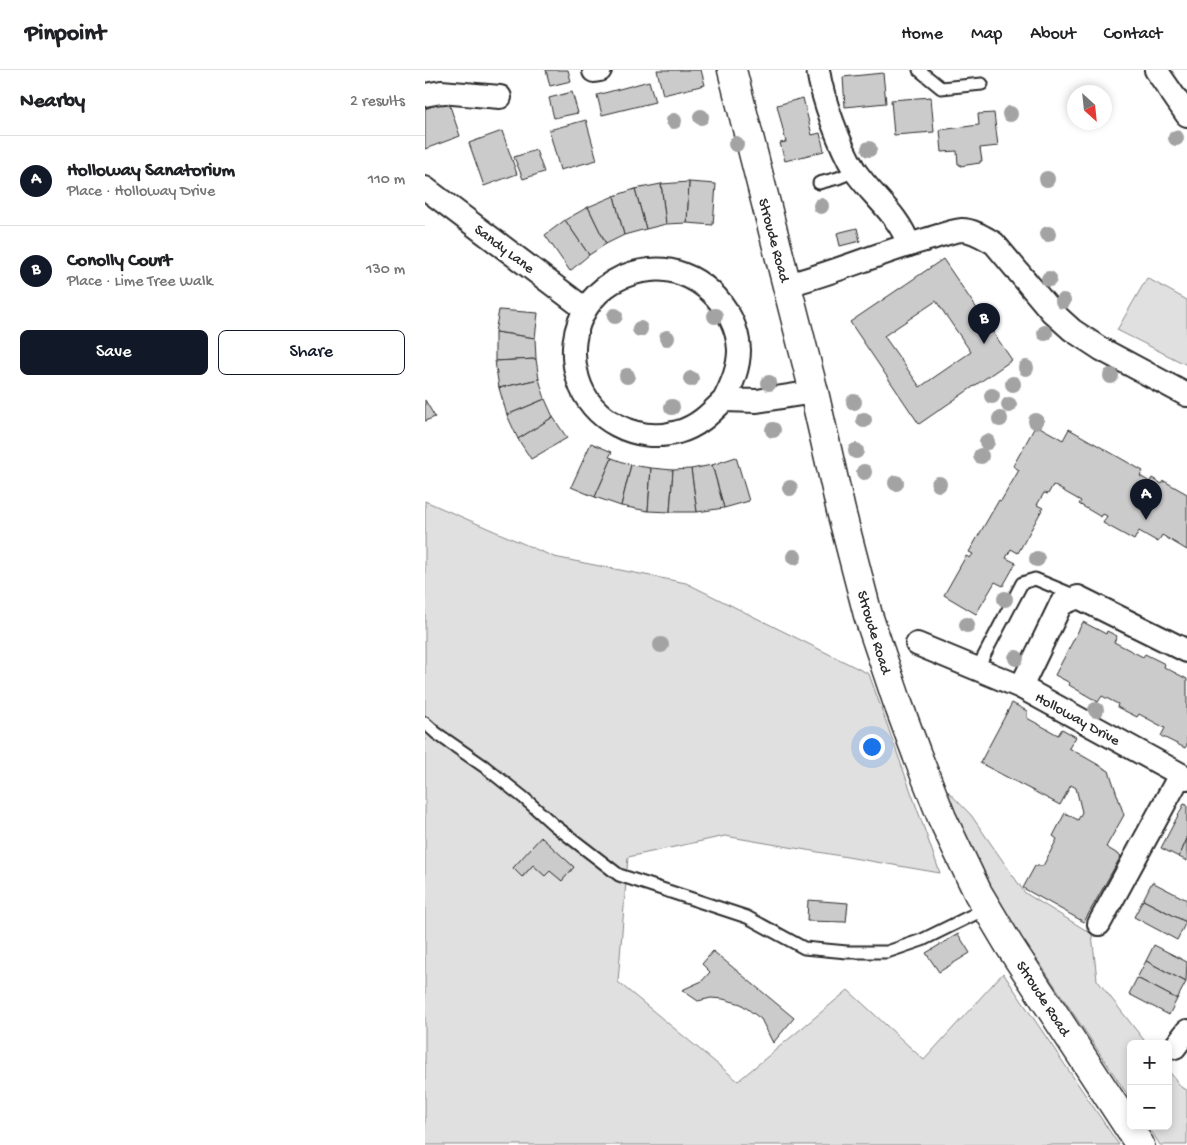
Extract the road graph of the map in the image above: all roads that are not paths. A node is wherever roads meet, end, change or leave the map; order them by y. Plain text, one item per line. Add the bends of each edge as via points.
1 (732, 70) edge
2 (818, 70) edge
3 (919, 70) edge
4 (1156, 70) edge
5 (982, 84) dead end
6 (425, 95) edge
7 (500, 97) dead end
8 (1185, 108) edge
9 (855, 170) junction
10 (819, 183) dead end
11 (425, 188) edge
12 (909, 245) junction
13 (787, 285) junction
14 (585, 309) junction
15 (814, 392) junction
16 (1187, 395) edge
17 (724, 400) junction
18 (1078, 597) junction
19 (917, 644) dead end
20 (1187, 652) edge
21 (977, 669) junction
22 (1021, 686) junction
23 (425, 723) edge
24 (1184, 776) edge
25 (987, 908) junction
26 (1099, 924) dead end
27 (1140, 1145) edge

1 - 13 street, Stroude Road
2 - 9 street via 838,136
3 - 5 lane via 941,88
4 - 8 street
6 - 7 street via 441,92
9 - 10 lane
9 - 12 street via 898,222
11 - 14 street, Sandy Lane
12 - 13 street
12 - 16 street via 963,230 994,242 1051,311 1072,330
13 - 15 street, Stroude Road
14 - 17 street via 574,335 573,364 581,390 599,413 622,429 650,436 678,432 704,420
14 - 17 street via 602,289 625,276 651,270 677,272 701,283 721,301 734,324 739,350 735,376
15 - 17 street via 757,401
15 - 25 street, Stroude Road via 868,615 894,693 942,818
18 - 20 street
18 - 21 lane via 1035,579 1022,583
18 - 22 street, Holloway Drive via 1061,604
19 - 21 street
21 - 22 street
22 - 24 street, Holloway Drive
23 - 25 lane via 525,798 554,826 619,875 747,916 804,948 887,952 922,940
24 - 26 street, Holloway Drive
25 - 27 street, Stroude Road

